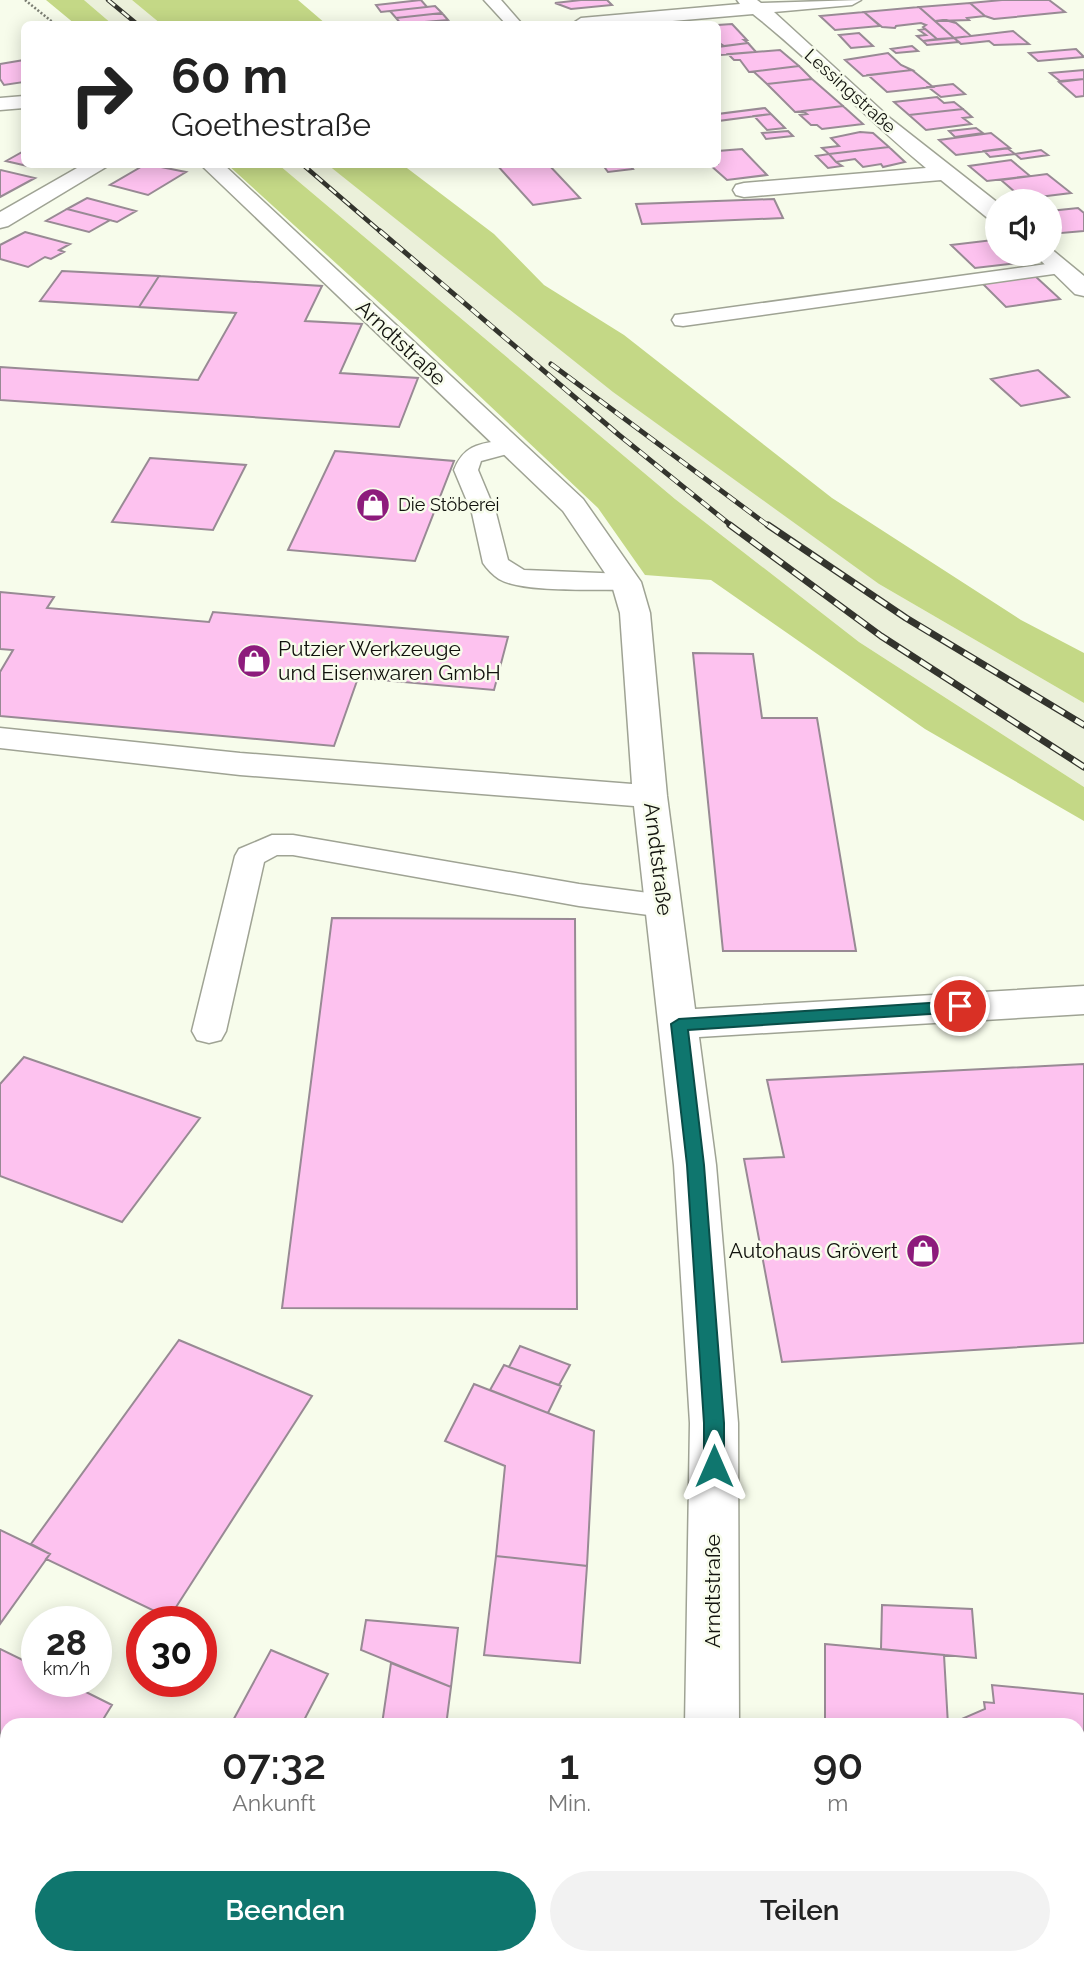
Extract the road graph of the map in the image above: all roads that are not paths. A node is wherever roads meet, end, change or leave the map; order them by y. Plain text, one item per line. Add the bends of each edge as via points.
1 (492, 0) edge
2 (852, 0) edge
3 (751, 4) edge
4 (511, 21) edge
5 (606, 21) edge
6 (21, 102) edge
7 (0, 104) edge
8 (94, 168) edge
9 (215, 168) edge
10 (944, 173) junction
11 (744, 191) dead end
12 (985, 205) edge
13 (0, 220) edge
14 (1023, 266) edge
15 (1059, 266) edge
16 (1084, 289) edge
17 (683, 320) dead end
18 (510, 446) junction
19 (626, 582) junction
20 (0, 738) edge
21 (650, 796) junction
22 (664, 906) junction
23 (1084, 1000) edge
24 (679, 1024) junction
25 (209, 1031) dead end
26 (712, 1718) edge

1 - 4 lane
2 - 3 street
3 - 5 street
3 - 10 street, Lessingstraße
6 - 7 street
8 - 13 street
9 - 18 street, Arndtstraße
10 - 11 street
10 - 12 street, Lessingstraße
14 - 17 lane
15 - 16 street
18 - 19 street, Arndtstraße via 573,505
18 - 19 lane via 471,457 466,470 484,513 496,563 521,578
19 - 21 street, Arndtstraße via 635,613
20 - 21 street via 253,765
21 - 22 street, Arndtstraße
22 - 24 street, Arndtstraße
22 - 25 lane via 272,845 250,856
23 - 24 street
24 - 26 street, Arndtstraße via 695,1165 714,1423

